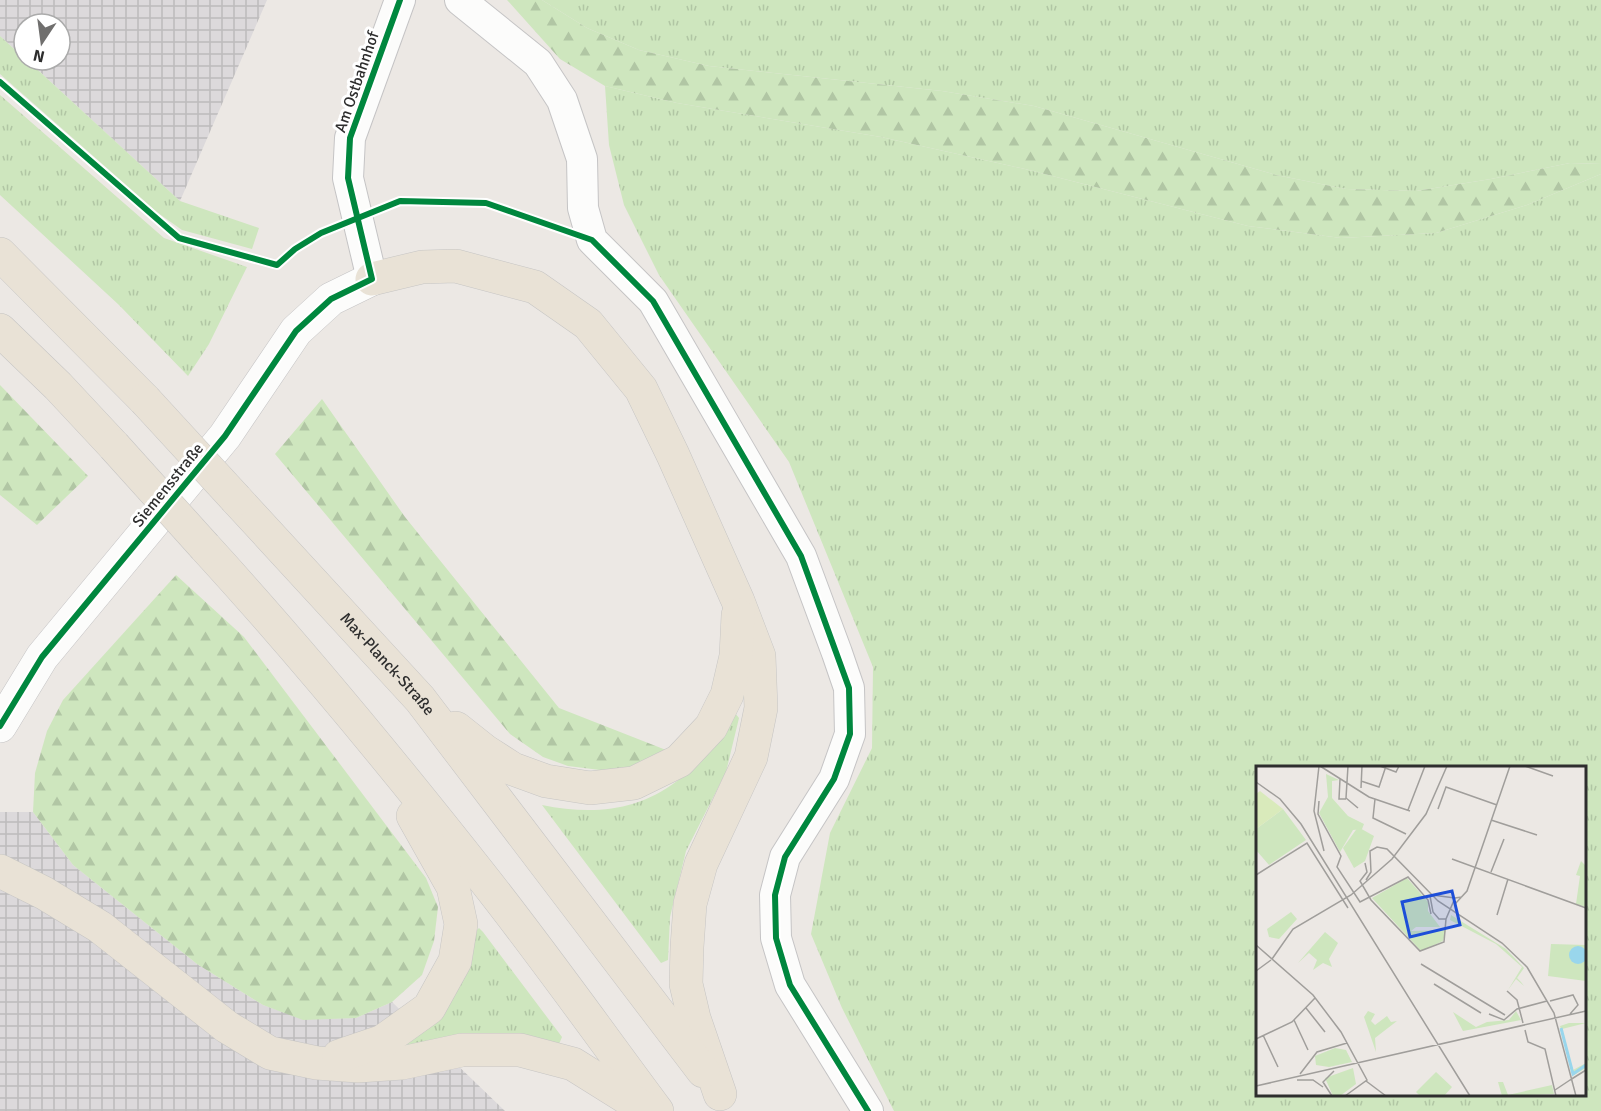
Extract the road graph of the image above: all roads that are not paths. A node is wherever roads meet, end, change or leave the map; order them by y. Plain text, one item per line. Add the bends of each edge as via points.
1 (400, 0) edge
2 (460, 0) edge
3 (0, 254) edge
4 (372, 279) junction
5 (0, 330) edge
6 (738, 601) junction
7 (42, 657) junction
8 (0, 686) edge
9 (420, 699) junction
10 (0, 726) edge
11 (369, 738) junction
12 (0, 871) edge
13 (317, 1063) junction
14 (725, 1103) edge
15 (648, 1111) edge
16 (657, 1111) edge
17 (868, 1111) edge

1 - 4 street, Am Ostbahnhof via 350,138 348,178
2 - 17 street via 538,63 562,100 582,159 583,208 592,240 653,301 801,556 837,652 849,688 850,734 834,779 785,857 775,895 776,938 790,985
3 - 9 highway, Max-Planck-Straße, bridge via 145,400
4 - 6 highway via 422,267 456,266 535,288 588,324 640,389 674,455
4 - 7 street, Siemensstraße via 331,299 296,331 225,436
5 - 11 highway, bridge via 114,446 246,592
6 - 9 highway via 736,656 727,695 711,727 679,761 634,783 590,788 546,781 485,751
6 - 14 highway via 759,656 761,708 751,757 701,864 690,904 686,984
7 - 8 street
7 - 10 street, Siemensstraße
9 - 14 highway, Max-Planck-Straße
11 - 13 highway via 453,887 461,924 455,961 429,1008 383,1041
11 - 16 highway via 484,879
12 - 13 highway via 100,927 226,1027 270,1053
13 - 15 highway via 358,1066 402,1063 462,1050 520,1050 573,1064

